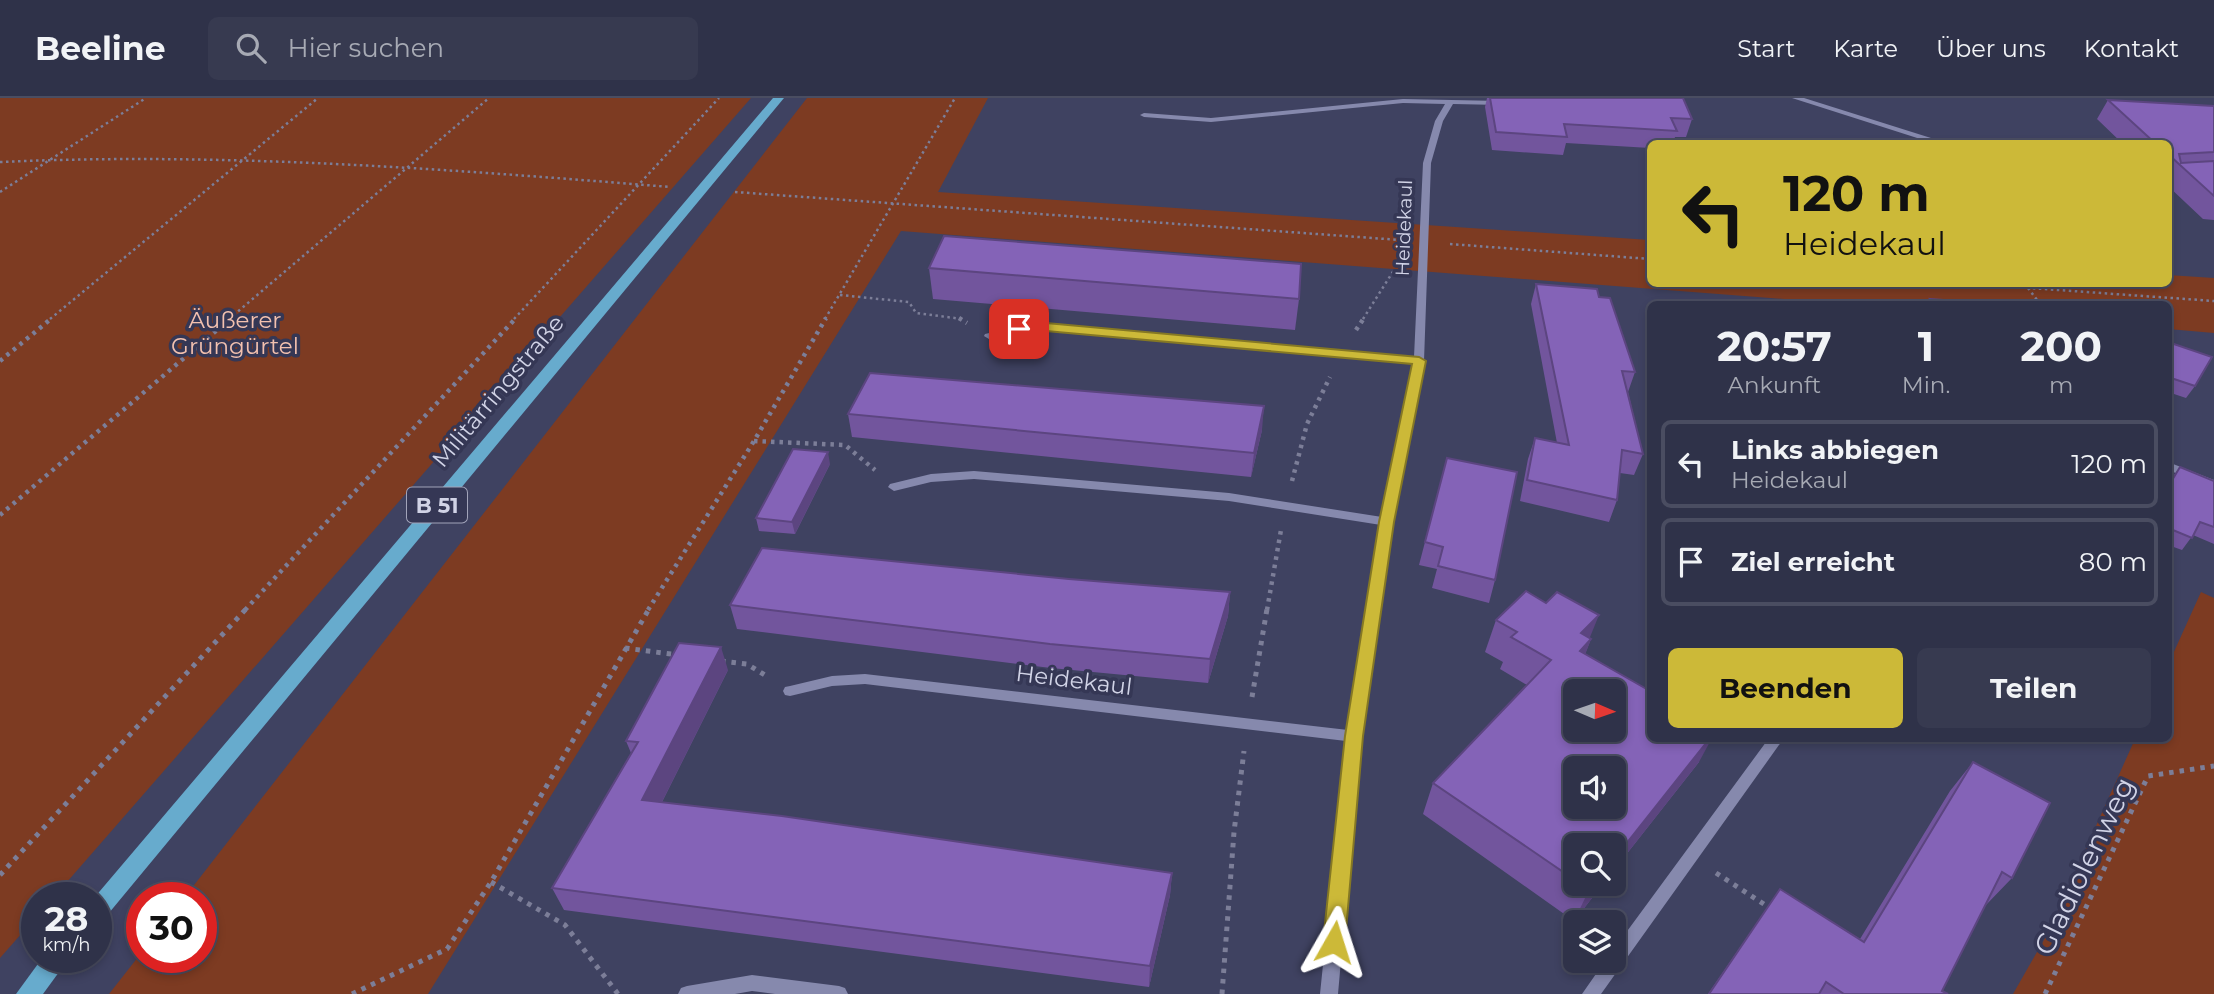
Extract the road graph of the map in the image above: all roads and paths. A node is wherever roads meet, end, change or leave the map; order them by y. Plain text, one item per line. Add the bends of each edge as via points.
1 (146, 98) edge
2 (318, 98) edge
3 (489, 98) edge
4 (719, 98) edge
5 (779, 98) edge
6 (955, 98) edge
7 (1796, 98) edge
8 (1451, 101) junction
9 (1507, 103) edge
10 (1144, 115) dead end
11 (1933, 140) edge
12 (54, 158) junction
13 (246, 160) junction
14 (0, 162) edge
15 (408, 166) junction
16 (638, 184) junction
17 (702, 190) junction
18 (0, 192) edge
19 (891, 204) junction
20 (1426, 242) junction
21 (1402, 249) dead end
22 (1647, 259) edge
23 (1395, 269) dead end
24 (2014, 287) edge
25 (2027, 288) junction
26 (840, 295) junction
27 (2038, 301) edge
28 (2214, 301) edge
29 (989, 336) joint
30 (1341, 353) junction
31 (1419, 361) junction
32 (0, 362) edge
33 (754, 440) junction
34 (2172, 468) edge
35 (2214, 484) edge
36 (894, 487) joint
37 (1285, 506) junction
38 (0, 515) edge
39 (1387, 522) junction
40 (625, 648) junction
41 (679, 655) edge
42 (720, 661) edge
43 (789, 691) joint
44 (1247, 723) junction
45 (1354, 736) junction
46 (1774, 742) edge
47 (2214, 766) edge
48 (1693, 858) junction
49 (0, 875) edge
50 (491, 882) junction
51 (112, 893) edge
52 (1774, 911) edge
53 (45, 973) edge
54 (27, 994) edge
55 (352, 994) edge
56 (618, 994) edge
57 (687, 994) edge
58 (839, 994) edge
59 (1222, 994) edge
60 (1329, 994) edge
61 (1591, 994) edge
62 (2045, 994) edge

1 - 12 path
2 - 13 path
3 - 15 path
4 - 16 path
5 - 17 main road, Militärringstraße / B 51
6 - 19 path
7 - 11 street
8 - 9 street
8 - 10 street via 1379,103 1211,120
8 - 20 street, Heidekaul via 1427,163
12 - 13 path
12 - 14 path
12 - 18 path
13 - 15 path
13 - 32 path
15 - 16 path
15 - 38 path
16 - 17 path
16 - 49 path
17 - 19 path
17 - 51 main road, Militärringstraße / B 51
19 - 21 path via 1402,240
19 - 26 path
20 - 22 path
20 - 31 street, Heidekaul
23 - 30 path
24 - 25 path
25 - 27 path
25 - 28 path
26 - 29 path via 909,302 916,313 958,317
26 - 33 path
29 - 30 street via 1046,327
30 - 31 street
30 - 37 path via 1307,424
31 - 39 street, Heidekaul
33 - 36 path via 845,445
33 - 40 path
34 - 35 street
36 - 37 street via 974,475
37 - 39 street
37 - 44 path
39 - 45 street, Heidekaul
40 - 41 path
40 - 50 path
42 - 43 path via 747,664
43 - 44 street, Heidekaul via 865,679
44 - 45 street, Heidekaul
44 - 59 path
45 - 60 street, Heidekaul
46 - 48 street
47 - 62 path, Gladiolenweg via 2147,776
48 - 52 path
48 - 61 street
50 - 55 path via 447,949
50 - 56 path via 565,925
53 - 54 main road
57 - 58 street via 752,983

